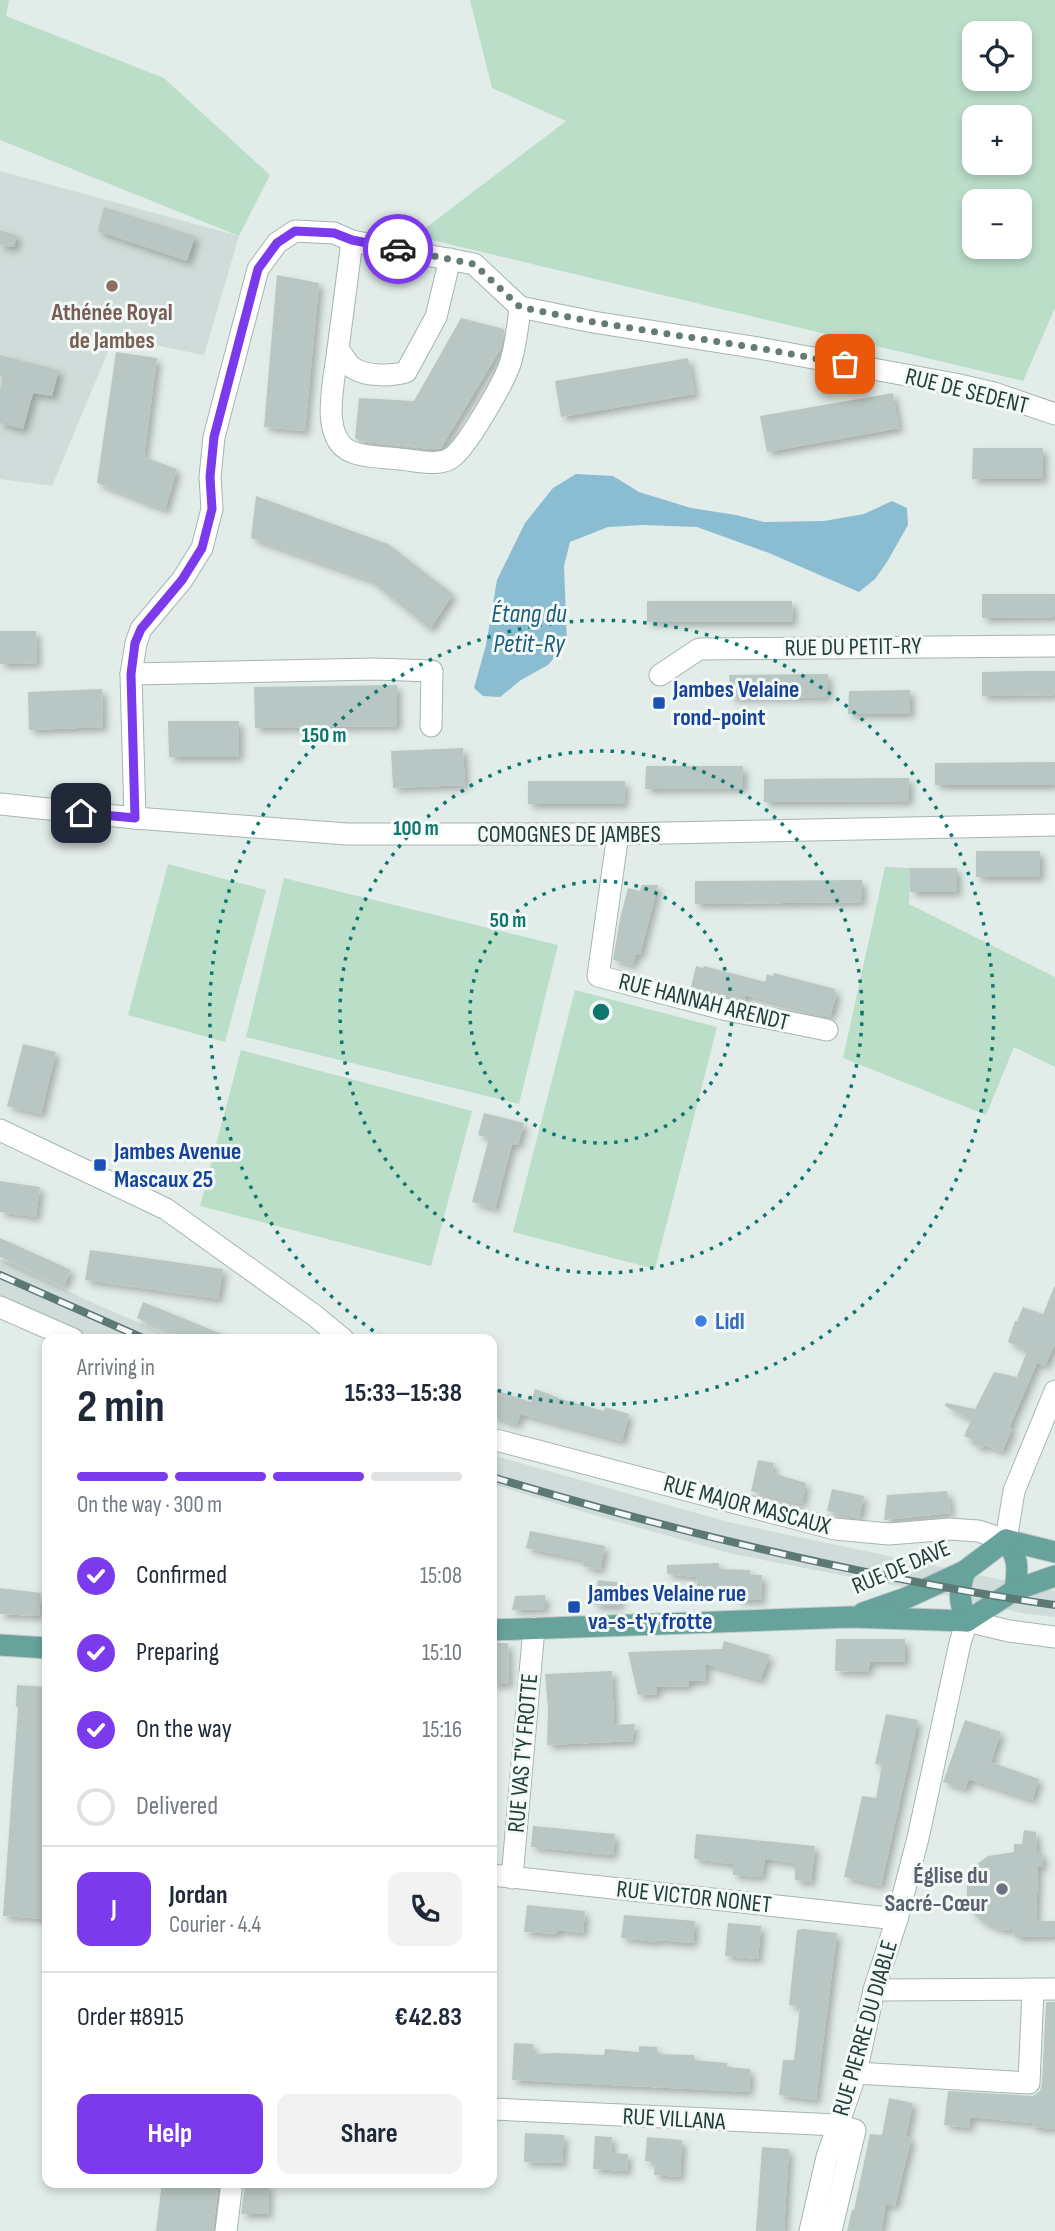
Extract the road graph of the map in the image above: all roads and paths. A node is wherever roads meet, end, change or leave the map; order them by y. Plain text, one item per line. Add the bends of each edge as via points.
1 (352, 240) junction
2 (450, 259) junction
3 (520, 307) junction
4 (338, 349) junction
5 (1055, 414) edge
6 (1055, 646) edge
7 (131, 674) junction
8 (660, 675) dead end
9 (431, 726) dead end
10 (0, 804) edge
11 (135, 818) junction
12 (1055, 825) edge
13 (618, 834) junction
14 (827, 1030) dead end
15 (0, 1130) edge
16 (0, 1307) edge
17 (62, 1334) edge
18 (337, 1334) edge
19 (1055, 1391) edge
20 (497, 1440) edge
21 (1006, 1540) junction
22 (1055, 1552) edge
23 (964, 1571) junction
24 (1055, 1576) edge
25 (1015, 1590) junction
26 (851, 1617) junction
27 (967, 1621) junction
28 (534, 1628) junction
29 (497, 1630) edge
30 (1055, 1637) edge
31 (0, 1645) edge
32 (42, 1648) edge
33 (502, 1877) edge
34 (897, 1919) junction
35 (1033, 1989) junction
36 (1055, 1989) edge
37 (874, 1990) junction
38 (856, 2073) junction
39 (497, 2109) edge
40 (846, 2128) junction
41 (231, 2188) edge
42 (226, 2231) edge
43 (810, 2231) edge
44 (831, 2231) edge

1 - 2 street
1 - 4 street
1 - 7 street via 334,233 295,231 277,243 258,269 214,437 212,509 202,548 141,629
2 - 3 street via 474,264
2 - 4 street via 436,317 406,372 367,373 353,368
3 - 4 street via 509,367 462,449 449,460 354,454 344,448 331,422
3 - 5 street, RUE DE SEDENT via 955,384
6 - 8 street, RUE DU PETIT-RY via 699,649
7 - 9 street via 432,671
7 - 11 street
10 - 11 street, COMOGNES DE JAMBES
11 - 13 street, COMOGNES DE JAMBES via 347,834
12 - 13 street, COMOGNES DE JAMBES
13 - 14 street, RUE HANNAH ARENDT via 598,976 734,1012
15 - 18 street via 166,1209
16 - 17 street
19 - 21 street via 1014,1491
20 - 21 street, RUE MAJOR MASCAUX via 835,1529 888,1534 950,1529
21 - 22 main road
21 - 23 main road, RUE DE DAVE
21 - 25 main road via 1016,1555
23 - 26 main road, RUE DE DAVE
23 - 27 main road via 959,1590
24 - 25 main road
25 - 27 main road
26 - 27 main road, RUE DE DAVE
26 - 28 main road, RUE DE DAVE
27 - 30 street
27 - 34 street, RUE PIERRE DU DIABLE
28 - 29 main road, RUE DE DAVE
28 - 33 street, RUE VAS T'Y FROTTE
31 - 32 main road
33 - 34 street, RUE VICTOR NONET
34 - 37 street, RUE PIERRE DU DIABLE
35 - 36 street
35 - 37 street
35 - 38 street via 1029,2083
37 - 38 street, RUE PIERRE DU DIABLE
38 - 40 street, RUE PIERRE DU DIABLE
39 - 40 street, RUE VILLANA
40 - 43 street, RUE PIERRE DU DIABLE
40 - 44 street, RUE PIERRE DU DIABLE
41 - 42 street

